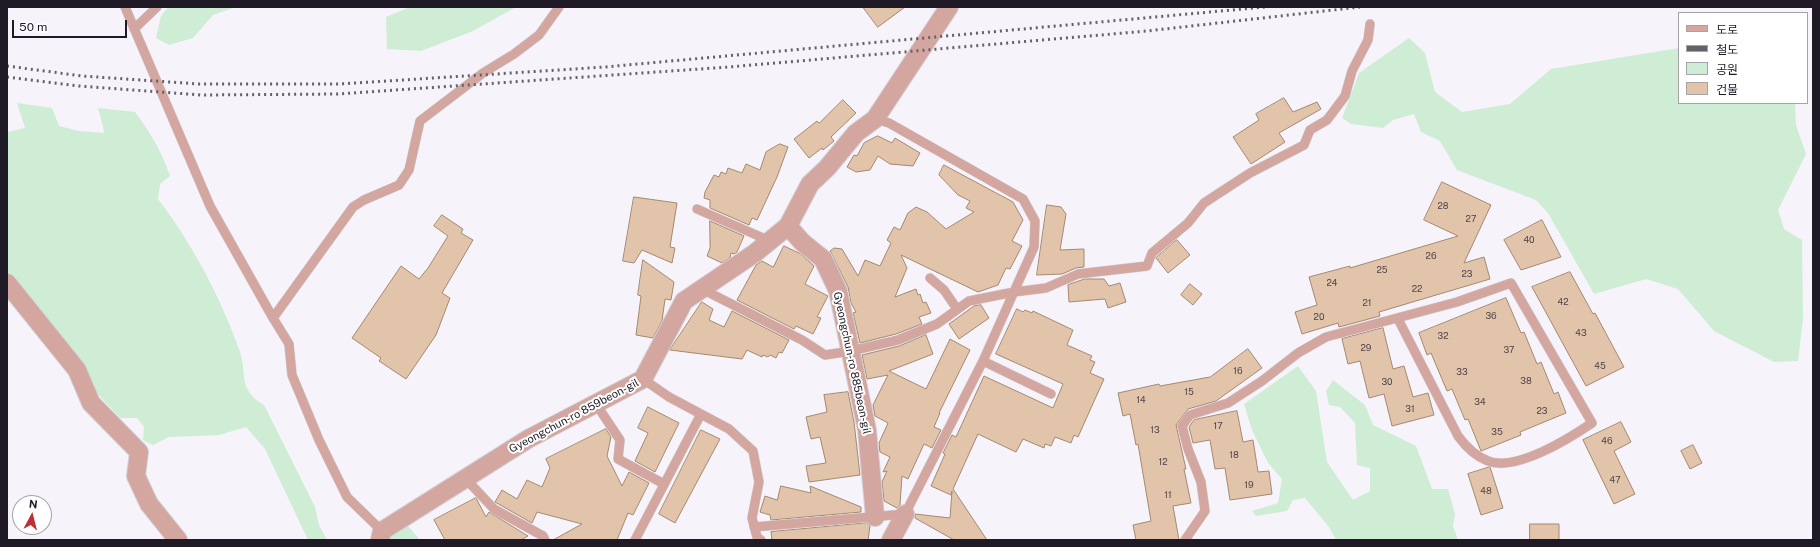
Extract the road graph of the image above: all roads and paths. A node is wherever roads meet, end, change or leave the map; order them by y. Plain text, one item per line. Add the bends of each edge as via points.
1 (125, 7) edge
2 (157, 7) edge
3 (559, 7) edge
4 (949, 7) edge
5 (1370, 24) dead end
6 (134, 29) junction
7 (875, 119) junction
8 (697, 209) dead end
9 (788, 226) junction
10 (770, 241) junction
11 (930, 278) dead end
12 (7, 284) edge
13 (702, 289) junction
14 (1014, 292) junction
15 (957, 309) junction
16 (273, 318) junction
17 (1398, 319) junction
18 (850, 351) junction
19 (983, 361) junction
20 (643, 379) junction
21 (1051, 394) dead end
22 (596, 404) junction
23 (701, 414) junction
24 (465, 478) junction
25 (664, 484) junction
26 (905, 514) junction
27 (875, 517) junction
28 (754, 527) junction
29 (381, 535) edge
30 (758, 539) edge
31 (178, 540) edge
32 (545, 540) edge
33 (635, 540) edge
34 (891, 540) edge
35 (1185, 540) edge

1 - 6 lane
2 - 6 lane
3 - 16 lane via 539,35 483,73 420,121 409,170 399,185 352,207
4 - 7 street, Gyeongchun-ro 859beon-gil
5 - 14 lane via 1368,40 1352,71 1345,96 1327,120 1310,130 1304,145 1250,173 1204,203 1188,223 1152,253 1147,266 1078,274 1046,288
6 - 16 lane via 210,206
7 - 9 street, Gyeongchun-ro 859beon-gil via 856,133 810,184
7 - 14 lane via 889,123 1023,198 1035,221 1034,247
8 - 10 lane
9 - 10 street, Gyeongchun-ro 859beon-gil
9 - 18 street, Gyeongchun-ro 885beon-gil via 802,242 823,259 838,291
10 - 13 street, Gyeongchun-ro 859beon-gil
11 - 15 lane via 944,290
12 - 31 street via 77,370 91,403 139,452 136,476 149,504
13 - 18 lane via 802,340 825,355
13 - 20 street, Gyeongchun-ro 859beon-gil via 684,301
14 - 15 lane via 969,301
14 - 19 lane
15 - 18 lane via 937,324 898,340
16 - 29 lane via 289,344 292,376 347,497
17 - 17 lane via 1511,283 1592,423 1567,441 1538,454 1510,463 1489,462 1466,448 1458,436
17 - 35 lane via 1326,337 1298,352 1262,381 1228,403 1190,415 1182,426 1201,482 1205,511
18 - 27 street, Gyeongchun-ro 885beon-gil via 867,430
19 - 21 lane
19 - 26 lane
20 - 22 street, Gyeongchun-ro 859beon-gil
20 - 23 lane
22 - 24 street, Gyeongchun-ro 859beon-gil via 528,440
22 - 25 lane via 620,440 618,459
23 - 25 lane
23 - 28 lane via 729,429 753,451 759,482 752,518
24 - 29 street, Gyeongchun-ro 859beon-gil
24 - 32 lane via 494,510 543,536
25 - 33 lane
26 - 27 lane
26 - 34 street
27 - 28 lane
28 - 30 lane

